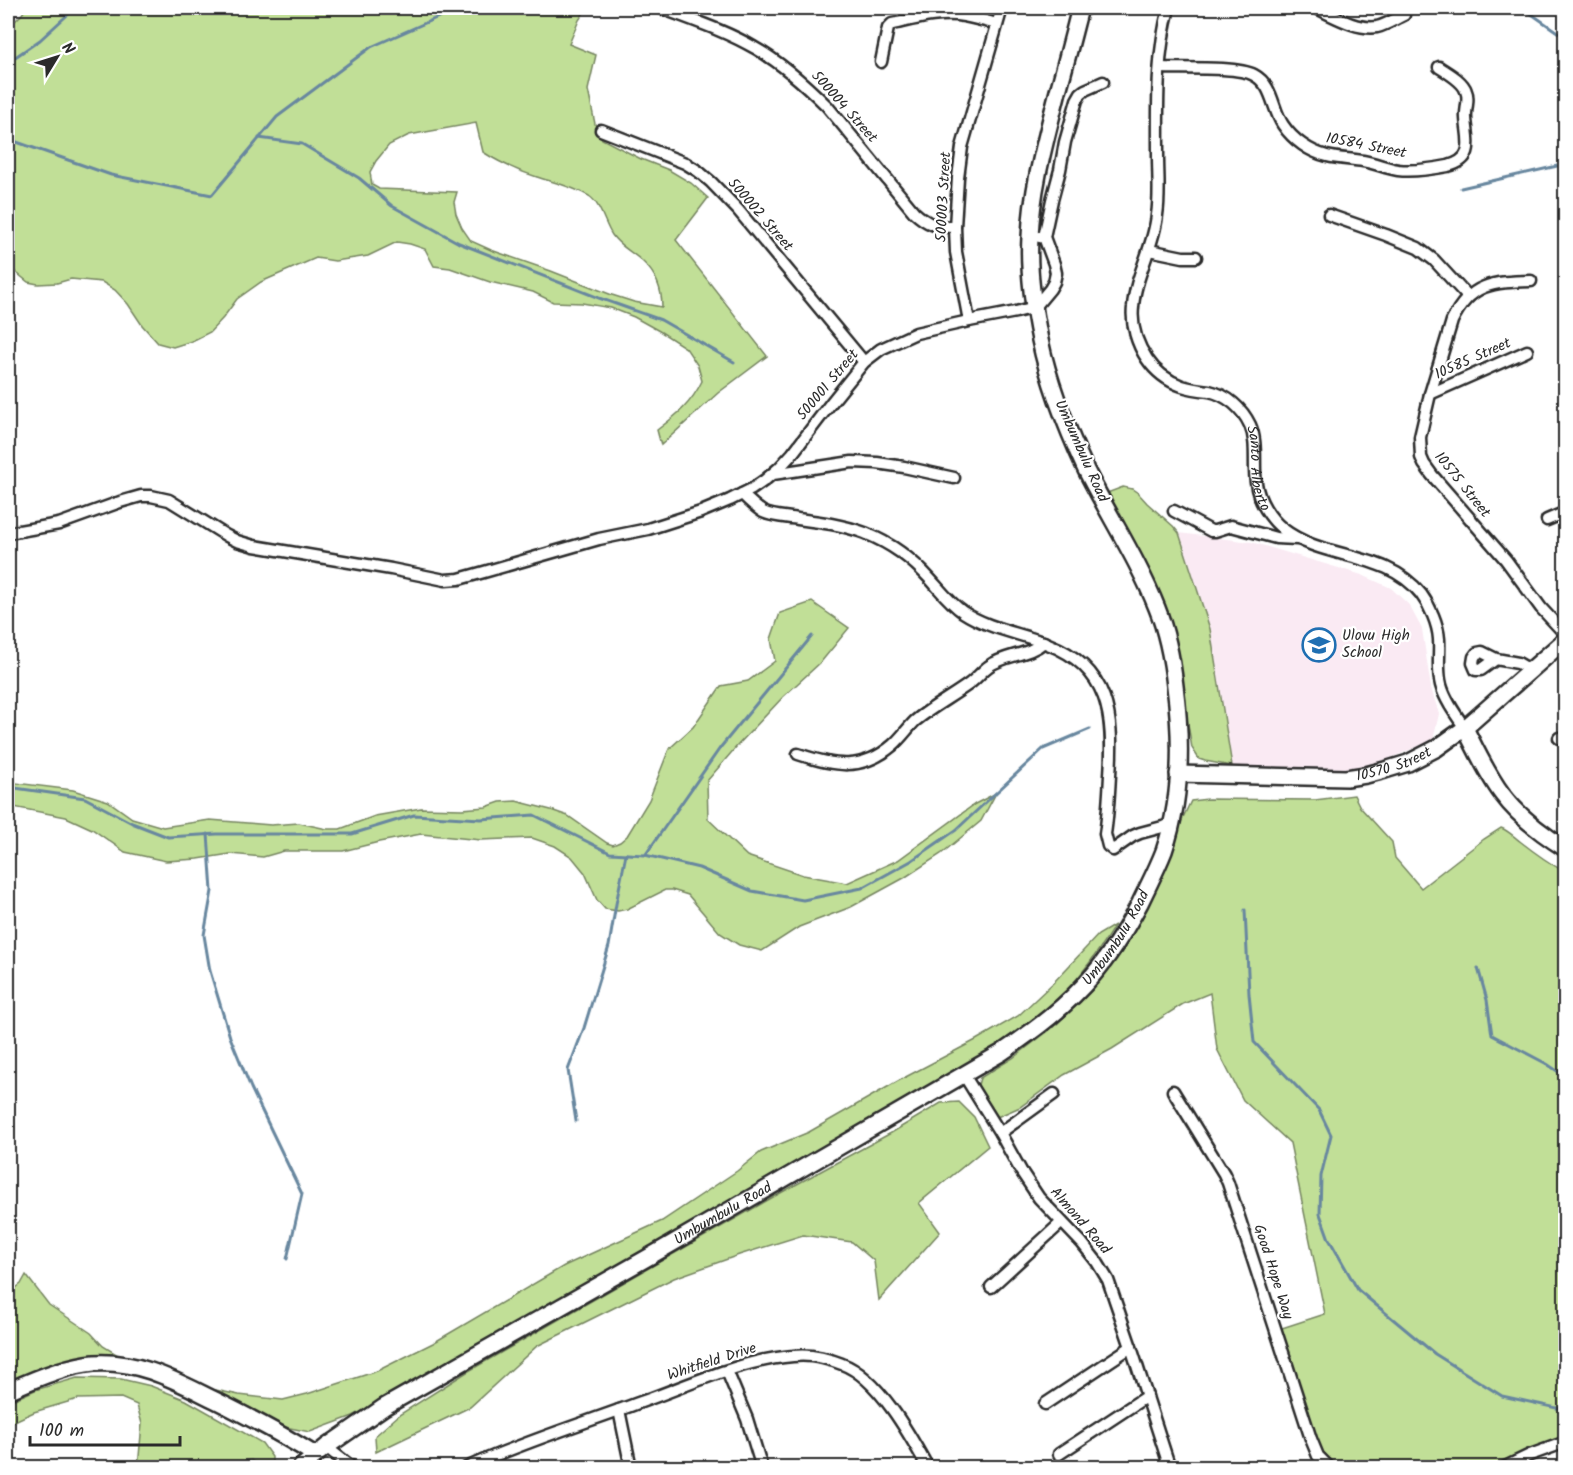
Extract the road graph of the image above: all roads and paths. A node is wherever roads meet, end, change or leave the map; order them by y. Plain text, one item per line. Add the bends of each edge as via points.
1 (661, 8) edge
2 (1002, 8) edge
3 (1080, 8) edge
4 (1169, 8) edge
5 (1316, 8) edge
6 (1404, 15) dead end
7 (997, 24) junction
8 (881, 62) dead end
9 (1439, 67) dead end
10 (1160, 68) junction
11 (1103, 82) dead end
12 (601, 130) dead end
13 (1329, 215) dead end
14 (955, 227) junction
15 (1037, 237) junction
16 (1149, 249) junction
17 (1196, 257) dead end
18 (1531, 281) dead end
19 (1468, 297) junction
20 (1035, 307) junction
21 (969, 321) junction
22 (1527, 351) dead end
23 (864, 362) junction
24 (1431, 394) junction
25 (772, 474) junction
26 (954, 478) dead end
27 (742, 494) junction
28 (1174, 511) dead end
29 (1566, 512) edge
30 (1546, 520) dead end
31 (8, 533) edge
32 (1299, 539) junction
33 (1566, 637) edge
34 (1044, 642) junction
35 (1496, 659) dead end
36 (1530, 670) junction
37 (1465, 728) junction
38 (798, 754) dead end
39 (1178, 774) junction
40 (1170, 825) junction
41 (1566, 849) edge
42 (964, 1075) junction
43 (1173, 1091) dead end
44 (1054, 1094) dead end
45 (1000, 1133) junction
46 (1061, 1223) junction
47 (992, 1287) dead end
48 (1131, 1347) junction
49 (727, 1371) junction
50 (8, 1391) edge
51 (1147, 1396) junction
52 (1045, 1404) dead end
53 (619, 1410) junction
54 (1566, 1442) edge
55 (320, 1451) junction
56 (1059, 1454) dead end
57 (300, 1467) edge
58 (353, 1467) edge
59 (466, 1467) edge
60 (631, 1467) edge
61 (762, 1467) edge
62 (928, 1467) edge
63 (1170, 1467) edge
64 (1330, 1467) edge
65 (1503, 1467) edge

1 - 14 street, 500004 Street via 754,47 780,64 827,106 914,212 929,224
2 - 7 street, 500003 Street
3 - 15 main road, Umbumbulu Road via 1037,177
4 - 10 street, Santo Alberto
5 - 6 street via 1364,27 1376,27
7 - 8 street via 963,15 897,22 888,28
7 - 14 street, 500003 Street via 962,147
9 - 10 street, 10584 Street via 1466,89 1468,151 1450,165 1414,170 1326,156 1311,149 1282,124 1266,86 1253,74 1223,69
10 - 16 street, Santo Alberto via 1158,202
11 - 15 street via 1085,90 1077,100 1052,200
12 - 23 street, 500002 Street via 668,155 711,182
13 - 19 street via 1418,248
14 - 21 street, 500003 Street
15 - 20 main road, Umbumbulu Road via 1031,278
15 - 20 street via 1056,273 1050,289
16 - 17 street
16 - 32 street, Santo Alberto via 1134,295 1134,328 1139,346 1155,369 1174,382 1220,395 1236,406 1253,434 1256,484 1263,504 1282,528
18 - 19 street via 1495,283
19 - 24 street, 10575 Street via 1452,321
20 - 21 street, 500001 Street
20 - 39 main road, Umbumbulu Road via 1063,415 1087,471 1146,584 1168,641 1179,710
21 - 23 street, 500001 Street via 916,333 881,349
22 - 24 street, 10585 Street
23 - 25 street, 500001 Street
24 - 33 street, 10575 Street via 1420,437 1419,451 1424,464
25 - 26 street via 852,462 904,467
25 - 27 street, 500001 Street
27 - 31 street, 500001 Street via 648,529 445,580 245,544 169,500 151,496 120,502 59,524
27 - 34 street via 764,513 834,524 888,544 910,558 961,611 996,628
28 - 32 street via 1211,531 1231,526 1276,538
29 - 30 street
32 - 37 street, Santo Alberto via 1377,563 1400,574 1420,592 1439,638 1442,686
33 - 36 main road, 10570 Street
34 - 38 street via 994,662 915,722 885,752 871,759 843,765
34 - 40 street via 1084,666 1106,703 1112,753 1105,834 1108,846 1113,849 1140,832
35 - 36 street
36 - 37 main road, 10570 Street
37 - 39 main road, 10570 Street via 1408,763 1366,775 1307,778
37 - 41 main road, Santo Alberto via 1508,800 1540,832
39 - 40 main road, Umbumbulu Road
40 - 42 main road, Umbumbulu Road via 1158,865 1130,923 1091,978 1053,1016
42 - 45 street, Almond Road
42 - 55 main road, Umbumbulu Road via 384,1407
43 - 64 street, Good Hope Way via 1228,1183 1311,1439 1318,1456
44 - 45 street
45 - 46 street, Almond Road via 1034,1192
46 - 47 street
46 - 48 street, Almond Road via 1097,1262
48 - 51 street, Almond Road
48 - 52 street
49 - 53 street, Whitfield Drive
49 - 61 street
49 - 62 street, Whitfield Drive via 796,1355 844,1365 883,1397
50 - 55 main road via 71,1366 120,1363 147,1368
51 - 56 street
51 - 63 street, Almond Road
53 - 59 street, Whitfield Drive
53 - 60 street
54 - 65 street
55 - 57 main road, Umbumbulu Road
55 - 58 street

